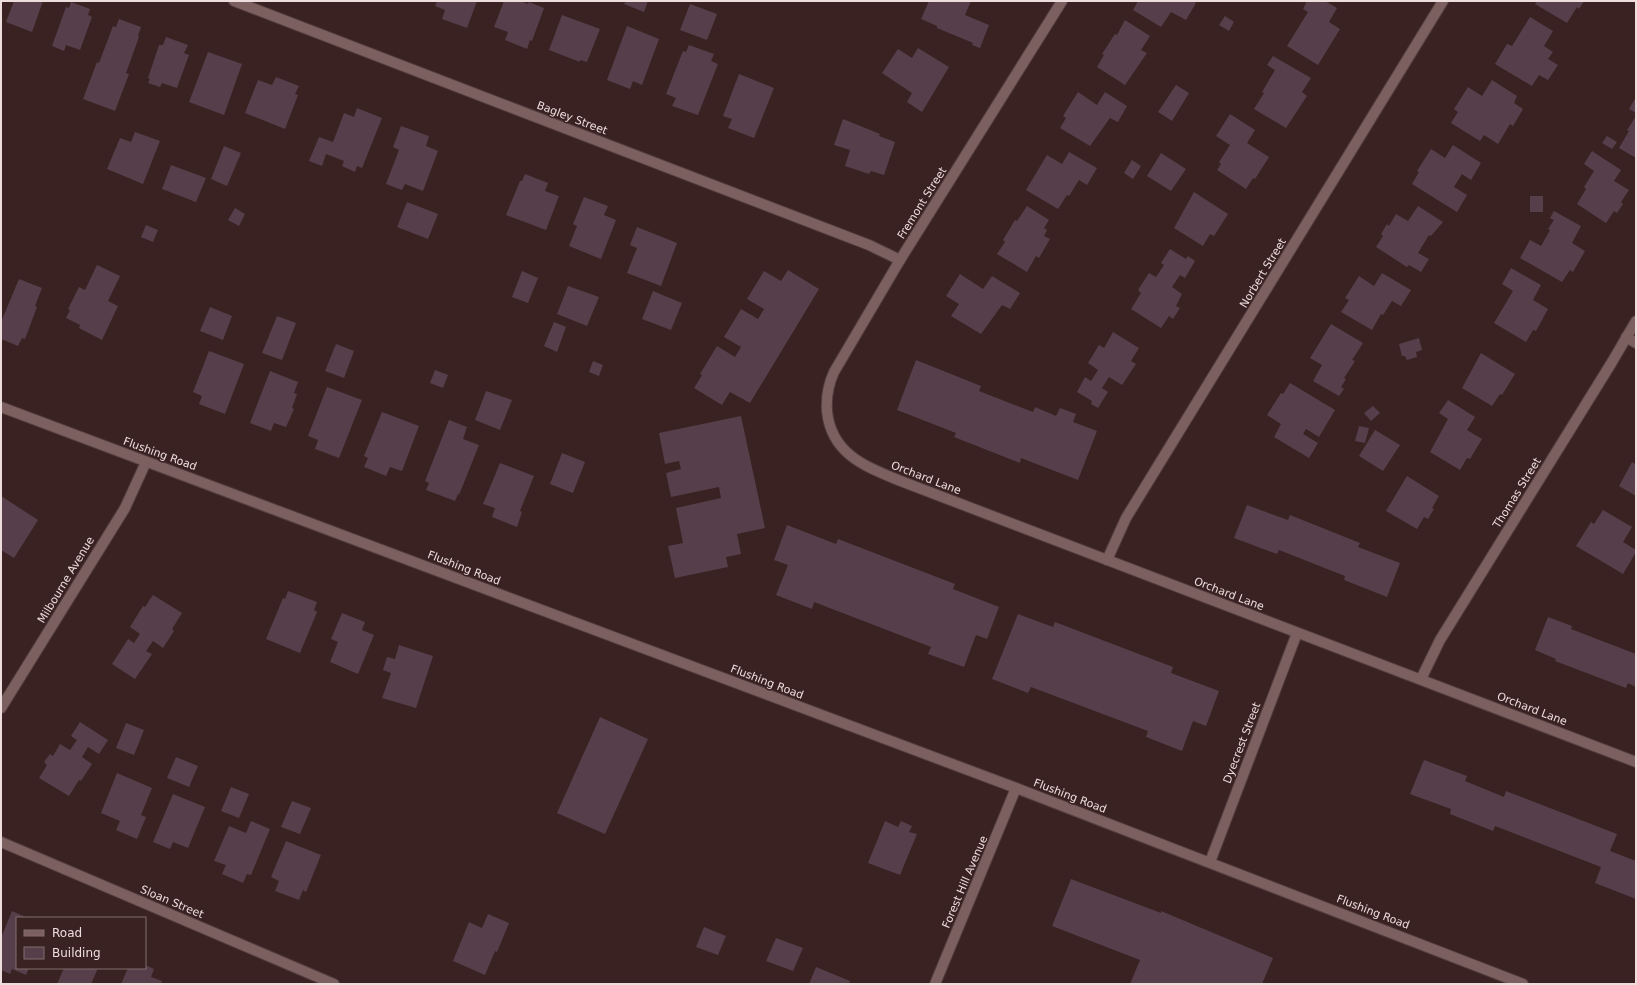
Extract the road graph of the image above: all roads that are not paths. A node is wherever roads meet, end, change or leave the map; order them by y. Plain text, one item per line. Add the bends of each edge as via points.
1 (234, 1) edge
2 (1062, 1) edge
3 (1443, 1) edge
4 (900, 260) junction
5 (1636, 321) edge
6 (1626, 337) junction
7 (1636, 343) edge
8 (1, 407) edge
9 (830, 426) joint
10 (146, 462) junction
11 (1107, 560) junction
12 (1297, 633) junction
13 (1421, 679) junction
14 (1, 708) edge
15 (1636, 762) edge
16 (1016, 788) junction
17 (1, 842) edge
18 (1210, 862) junction
19 (334, 984) edge
20 (935, 984) edge
21 (1523, 984) edge

1 - 4 street, Bagley Street via 869,245
2 - 4 street, Fremont Street
3 - 11 street, Norbert Street via 1126,518
4 - 9 street, Fremont Street via 830,380 827,403
5 - 6 street, Thomas Street
6 - 7 street
6 - 13 street, Thomas Street via 1440,640
8 - 10 street, Flushing Road
9 - 11 street, Orchard Lane via 842,449 869,468
10 - 14 street, Milbourne Avenue via 125,508
10 - 16 street, Flushing Road
11 - 12 street, Orchard Lane
12 - 13 street, Orchard Lane
12 - 18 street, Dyecrest Street
13 - 15 street, Orchard Lane
16 - 18 street, Flushing Road
16 - 20 street, Forest Hill Avenue
17 - 19 street, Sloan Street
18 - 21 street, Flushing Road

